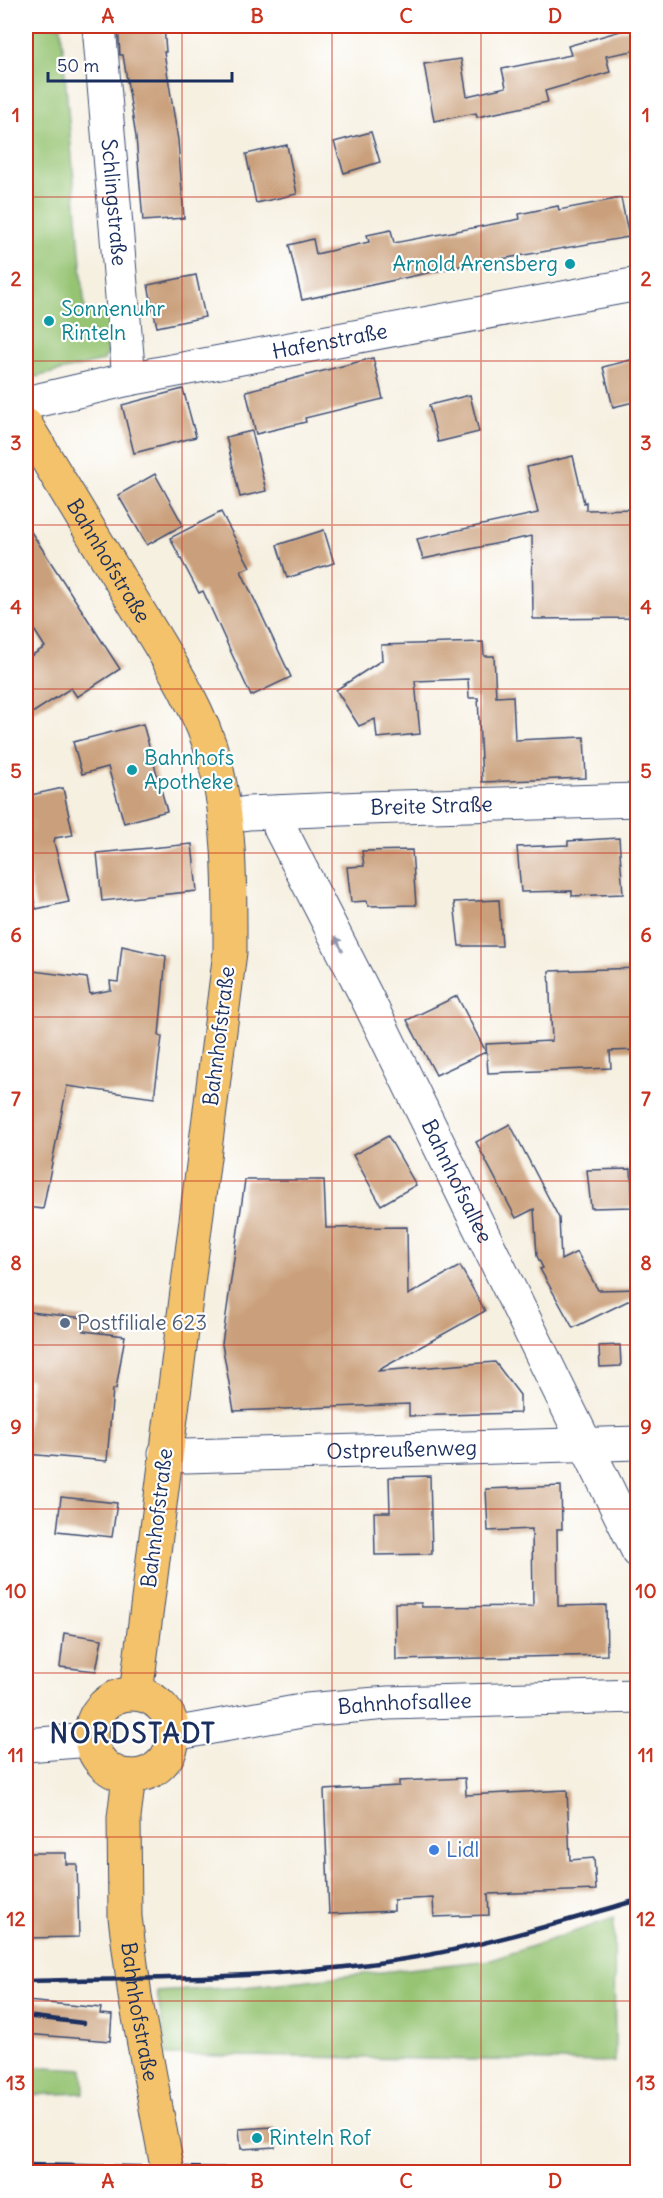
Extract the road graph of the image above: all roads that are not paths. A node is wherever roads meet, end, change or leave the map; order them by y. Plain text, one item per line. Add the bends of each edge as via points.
1 (99, 26) edge
2 (638, 284) edge
3 (129, 380) junction
4 (26, 404) edge
5 (26, 425) edge
6 (638, 800) edge
7 (279, 812) junction
8 (225, 817) junction
9 (638, 1443) edge
10 (586, 1445) junction
11 (165, 1454) junction
12 (638, 1551) edge
13 (136, 1694) junction
14 (638, 1696) edge
15 (173, 1734) junction
16 (91, 1740) junction
17 (26, 1745) edge
18 (129, 1776) junction
19 (168, 2172) edge

1 - 3 street, Schlingstraße
2 - 3 street, Hafenstraße
3 - 4 street, Hafenstraße
5 - 8 main road, Bahnhofstraße via 196,711 215,761
6 - 7 street, Breite Straße
7 - 8 street, Breite Straße
10 -> 7 street, Bahnhofsallee via 280,828
8 - 11 main road, Bahnhofstraße via 230,952
9 - 10 street, Ostpreußenweg
10 - 11 street, Ostpreußenweg
10 - 12 street, Bahnhofsallee
11 - 13 main road, Bahnhofstraße
13 - 15 main road via 166,1711
13 - 16 main road via 124,1695 103,1706 94,1722
14 - 15 street, Bahnhofsallee via 388,1703 307,1710
15 - 18 main road via 165,1759 155,1769
16 - 17 street
16 - 18 main road via 103,1764
18 - 19 main road, Bahnhofstraße via 124,1818 125,1917 132,1979

